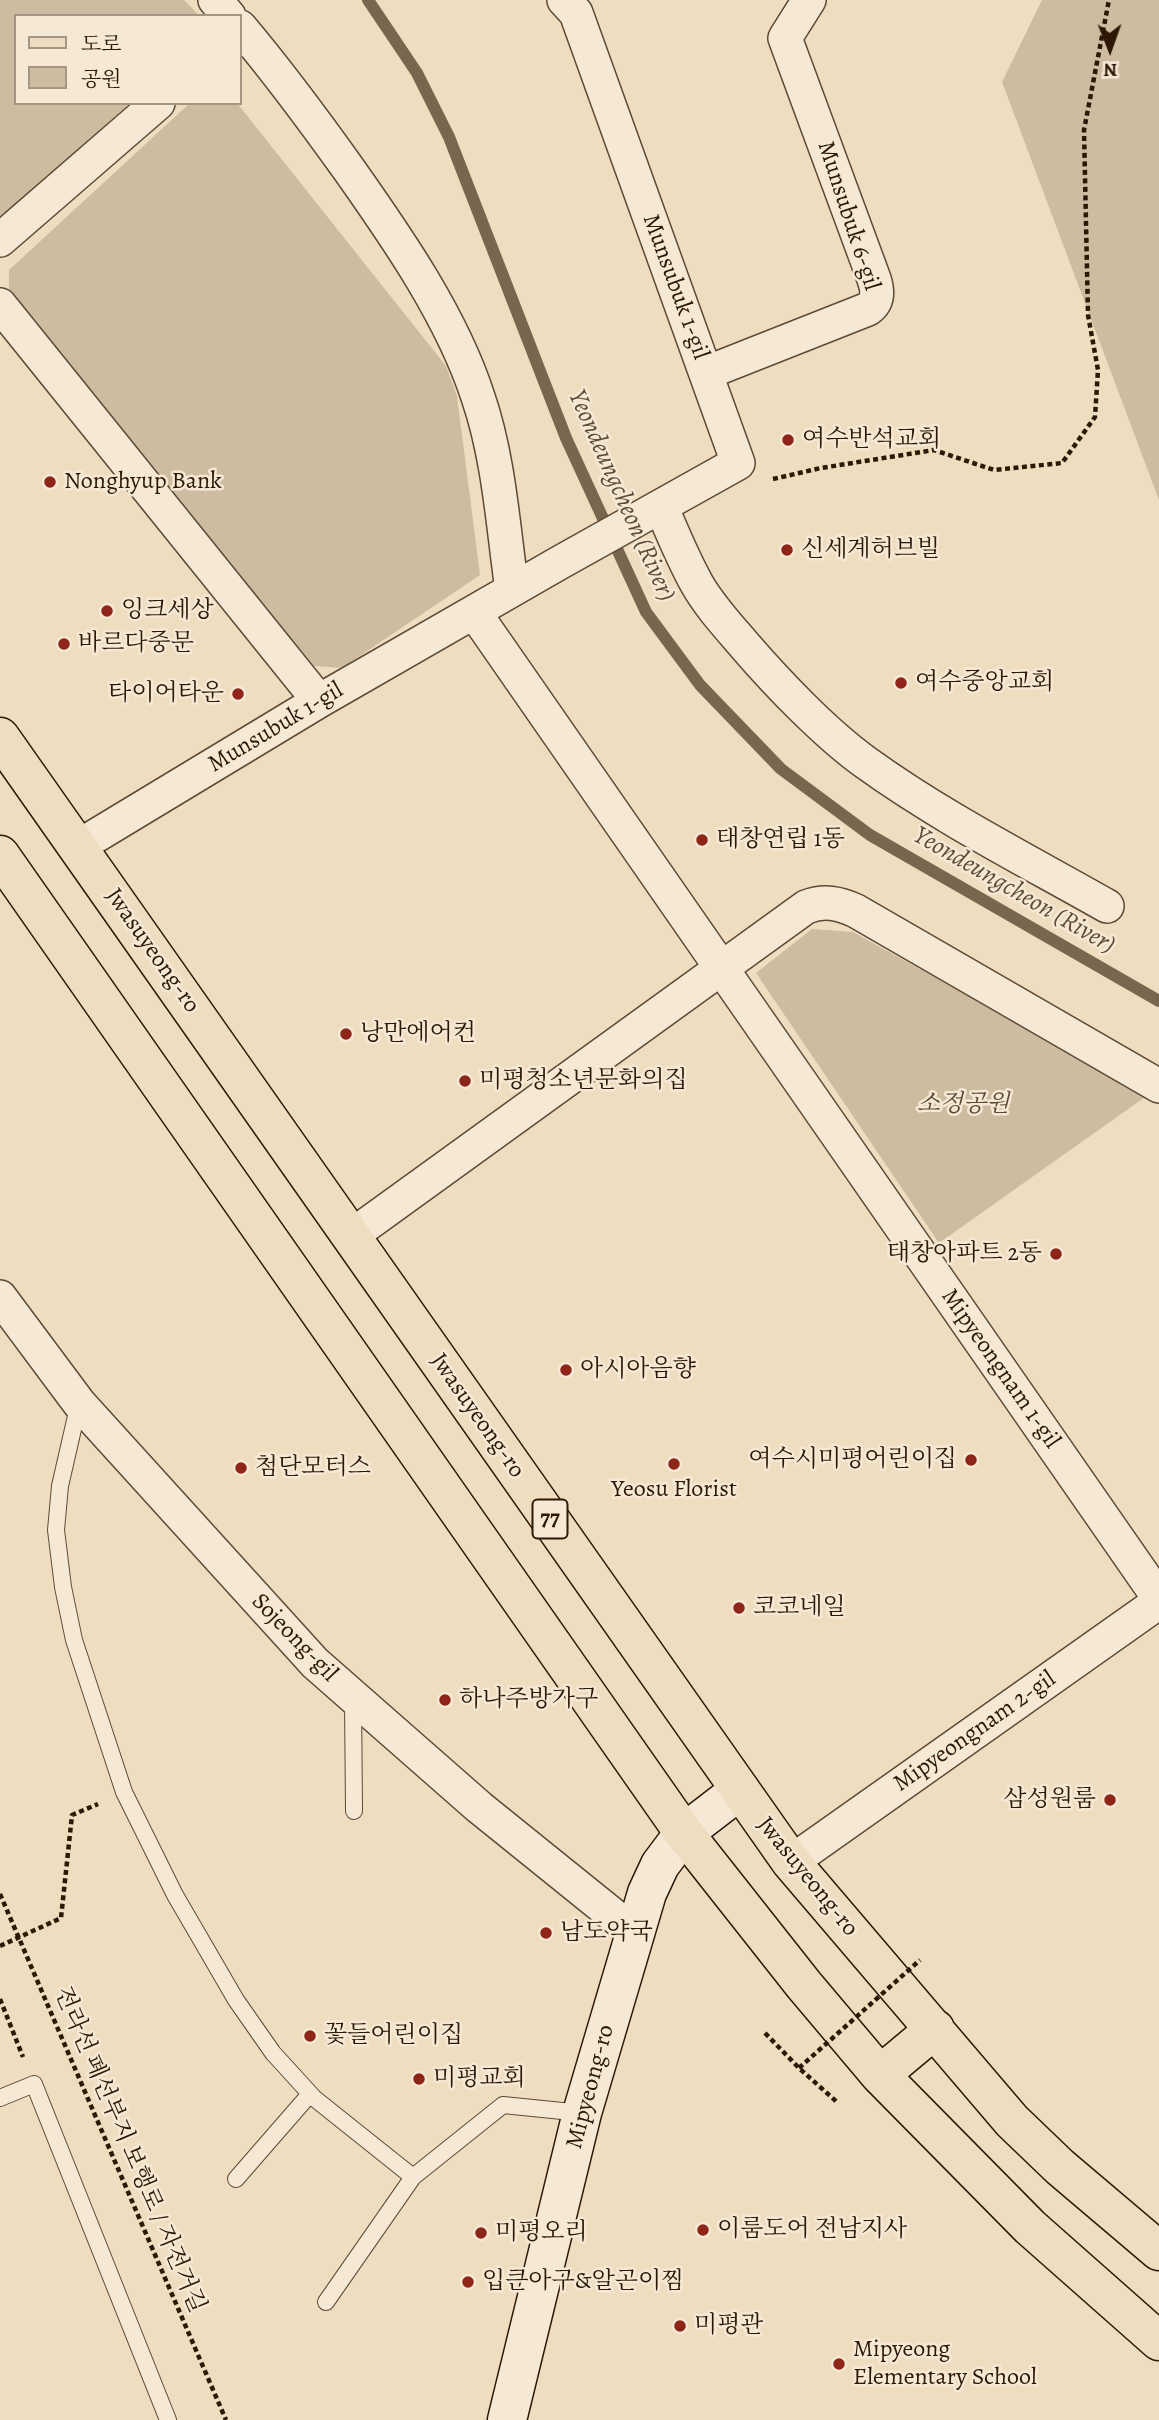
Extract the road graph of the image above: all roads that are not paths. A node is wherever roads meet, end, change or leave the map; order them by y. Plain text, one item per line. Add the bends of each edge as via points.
1 (215, 0) edge
2 (809, 0) edge
3 (574, 4) edge
4 (227, 14) edge
5 (242, 31) edge
6 (156, 105) edge
7 (0, 240) edge
8 (0, 305) edge
9 (706, 373) junction
10 (654, 510) junction
11 (512, 590) junction
12 (474, 612) junction
13 (319, 701) junction
14 (0, 737) edge
15 (79, 846) junction
16 (0, 855) edge
17 (1108, 906) dead end
18 (720, 968) junction
19 (1159, 1086) edge
20 (351, 1236) junction
21 (0, 1297) edge
22 (79, 1403) junction
23 (1159, 1600) edge
24 (353, 1698) junction
25 (740, 1790) junction
26 (354, 1811) dead end
27 (684, 1833) junction
28 (791, 1862) junction
29 (634, 1932) junction
30 (935, 2029) junction
31 (880, 2075) junction
32 (310, 2094) junction
33 (0, 2098) edge
34 (582, 2113) junction
35 (413, 2176) junction
36 (236, 2179) dead end
37 (1159, 2251) edge
38 (326, 2302) dead end
39 (1159, 2341) edge
40 (168, 2420) edge
41 (507, 2420) edge

1 - 4 street
2 - 9 street, Munsubuk 6-gil via 785,37 874,279 876,300 861,312
3 - 9 street, Munsubuk 1-gil
5 - 11 street via 322,132 400,242 467,367 488,436
6 - 7 street
8 - 13 street
9 - 10 street, Munsubuk 1-gil via 738,463
10 - 11 street, Munsubuk 1-gil
10 - 17 street via 719,615 763,666 862,760 960,823
11 - 12 street, Munsubuk 1-gil
12 - 13 street, Munsubuk 1-gil
12 - 18 street
13 - 15 street, Munsubuk 1-gil
14 - 15 main road, Jwasuyeong-ro / 77
15 - 20 main road, Jwasuyeong-ro / 77
16 - 27 main road
18 - 19 street via 806,906 846,906
18 - 20 street
18 - 23 street, Mipyeongnam 1-gil
20 - 25 main road, Jwasuyeong-ro / 77
21 - 22 street, Sojeong-gil
22 - 24 street, Sojeong-gil via 315,1663
22 - 32 lane via 60,1486 57,1539 74,1640 124,1792 175,1895 236,2000 273,2053
23 - 28 street, Mipyeongnam 2-gil
24 - 26 lane
24 - 29 street, Sojeong-gil
25 - 27 street, Mipyeong-ro
25 - 28 main road, Jwasuyeong-ro / 77
27 - 29 street, Mipyeong-ro via 660,1865
27 - 31 main road
28 - 30 main road, Jwasuyeong-ro / 77
29 - 34 street, Mipyeong-ro
30 - 31 main road
30 - 37 main road, Jwasuyeong-ro / 77 via 1022,2130
31 - 39 main road via 1030,2227
32 - 35 lane
32 - 36 lane
33 - 40 lane via 34,2084
34 - 35 lane via 503,2105
34 - 41 street, Mipyeong-ro
35 - 38 lane

